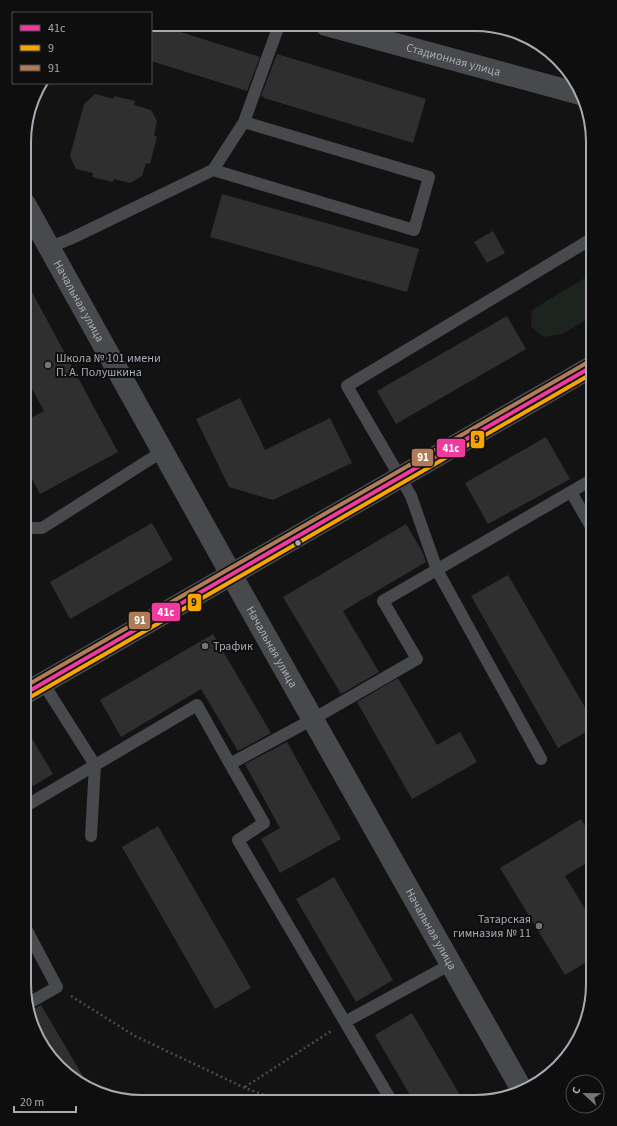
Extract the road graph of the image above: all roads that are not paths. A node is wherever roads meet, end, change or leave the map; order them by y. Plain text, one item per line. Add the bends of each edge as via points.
1 (277, 31) edge
2 (351, 31) edge
3 (573, 89) edge
4 (244, 122) junction
5 (213, 170) junction
6 (31, 215) edge
7 (586, 242) edge
8 (50, 248) junction
9 (586, 370) edge
10 (163, 451) junction
11 (400, 478) junction
12 (586, 484) edge
13 (571, 492) junction
14 (586, 518) edge
15 (31, 528) edge
16 (437, 570) junction
17 (232, 575) junction
18 (33, 689) edge
19 (313, 719) junction
20 (541, 759) dead end
21 (230, 764) junction
22 (95, 765) junction
23 (31, 803) edge
24 (91, 836) dead end
25 (31, 938) edge
26 (451, 964) junction
27 (32, 1001) edge
28 (345, 1022) junction
29 (520, 1086) edge
30 (388, 1095) edge

1 - 4 lane
2 - 3 street, Стадионная улица
4 - 5 lane
4 - 5 lane via 429,177 414,230
5 - 8 lane
6 - 8 street, Начальная улица
7 - 11 lane via 347,386
8 - 10 street, Начальная улица
9 - 11 street
10 - 15 lane via 42,528
10 - 17 street, Начальная улица
11 - 16 lane via 411,496
11 - 17 street
12 - 13 lane
13 - 14 lane
13 - 16 lane
16 - 19 lane via 383,601 417,659
16 - 20 lane
17 - 18 street
17 - 19 street, Начальная улица
18 - 22 lane
19 - 21 lane
19 - 26 street, Начальная улица
21 - 22 lane via 197,705
21 - 28 lane via 264,823 238,840
22 - 23 lane
22 - 24 lane
25 - 27 lane via 57,987
26 - 28 lane
26 - 29 street, Начальная улица
28 - 30 lane

